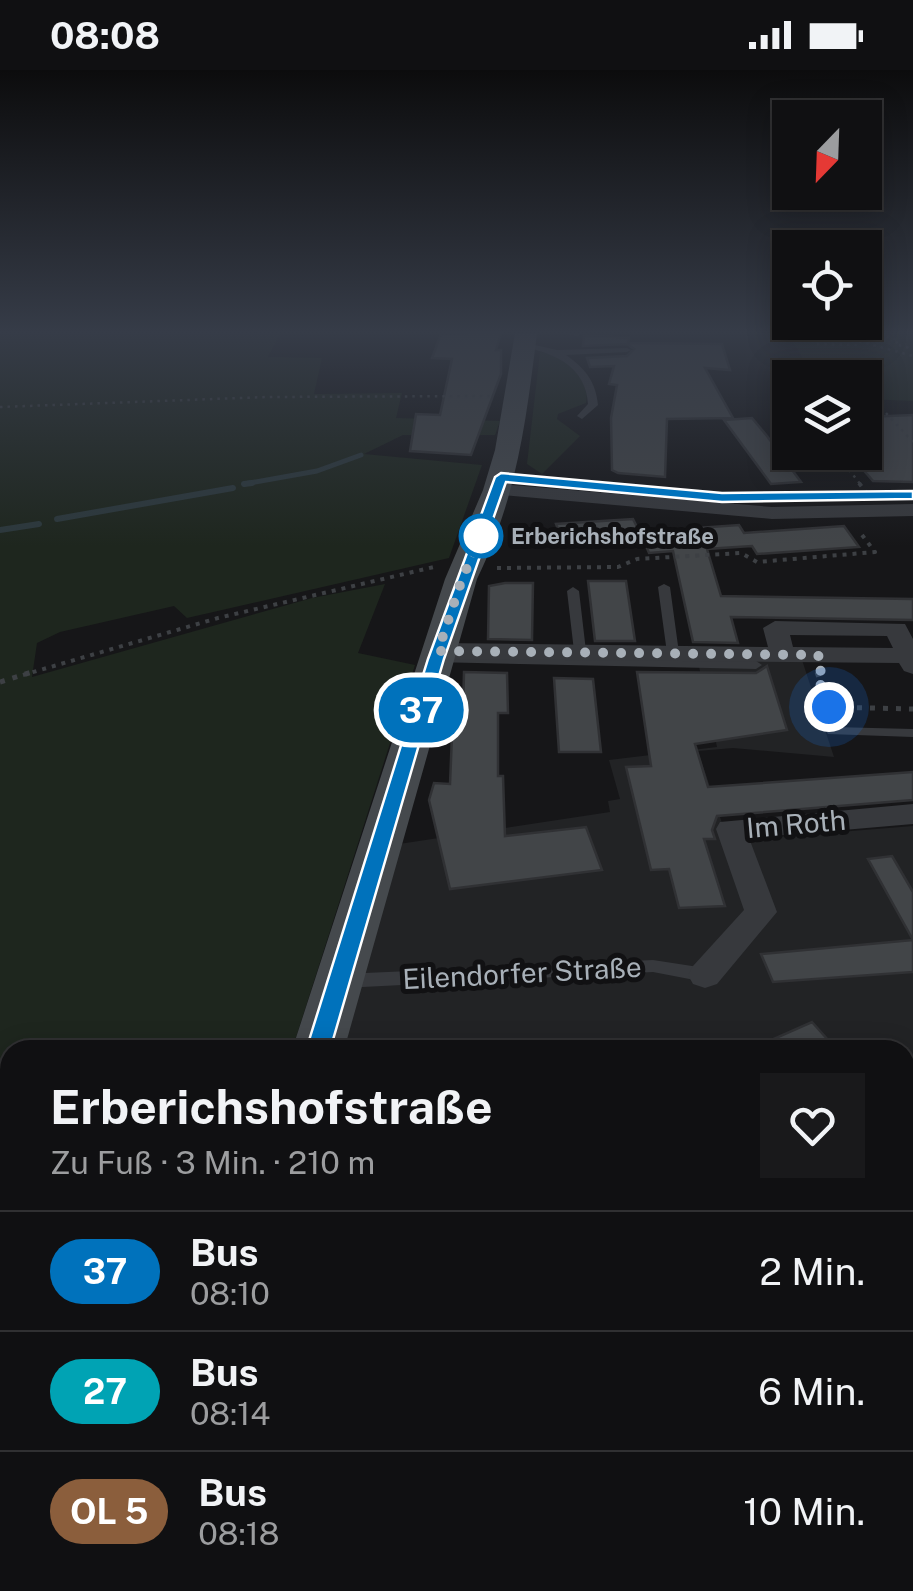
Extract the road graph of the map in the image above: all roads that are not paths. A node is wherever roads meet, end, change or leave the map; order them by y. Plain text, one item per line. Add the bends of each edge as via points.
1 (515, 404) edge
2 (594, 404) edge
3 (582, 416) dead end
4 (500, 484) junction
5 (913, 495) edge
6 (913, 510) edge
7 (664, 587) dead end
8 (572, 591) dead end
9 (905, 628) edge
10 (580, 651) junction
11 (673, 652) junction
12 (783, 654) junction
13 (437, 655) junction
14 (911, 661) edge
15 (756, 665) dead end
16 (833, 731) dead end
17 (913, 733) edge
18 (913, 814) edge
19 (705, 975) joint
20 (339, 982) junction
21 (321, 1040) edge

1 - 4 street
2 - 3 lane
4 - 5 street via 722,498
4 - 6 street via 702,510
4 - 13 street
7 - 11 lane
8 - 10 lane
9 - 12 street via 775,628
9 - 14 street
10 - 11 street
10 - 13 street
11 - 12 street
12 - 14 street
13 - 15 lane
13 - 20 street
16 - 17 lane
18 - 19 street, Im Roth via 732,829 760,912
19 - 20 lane, Eilendorfer Straße via 653,966
20 - 21 street

